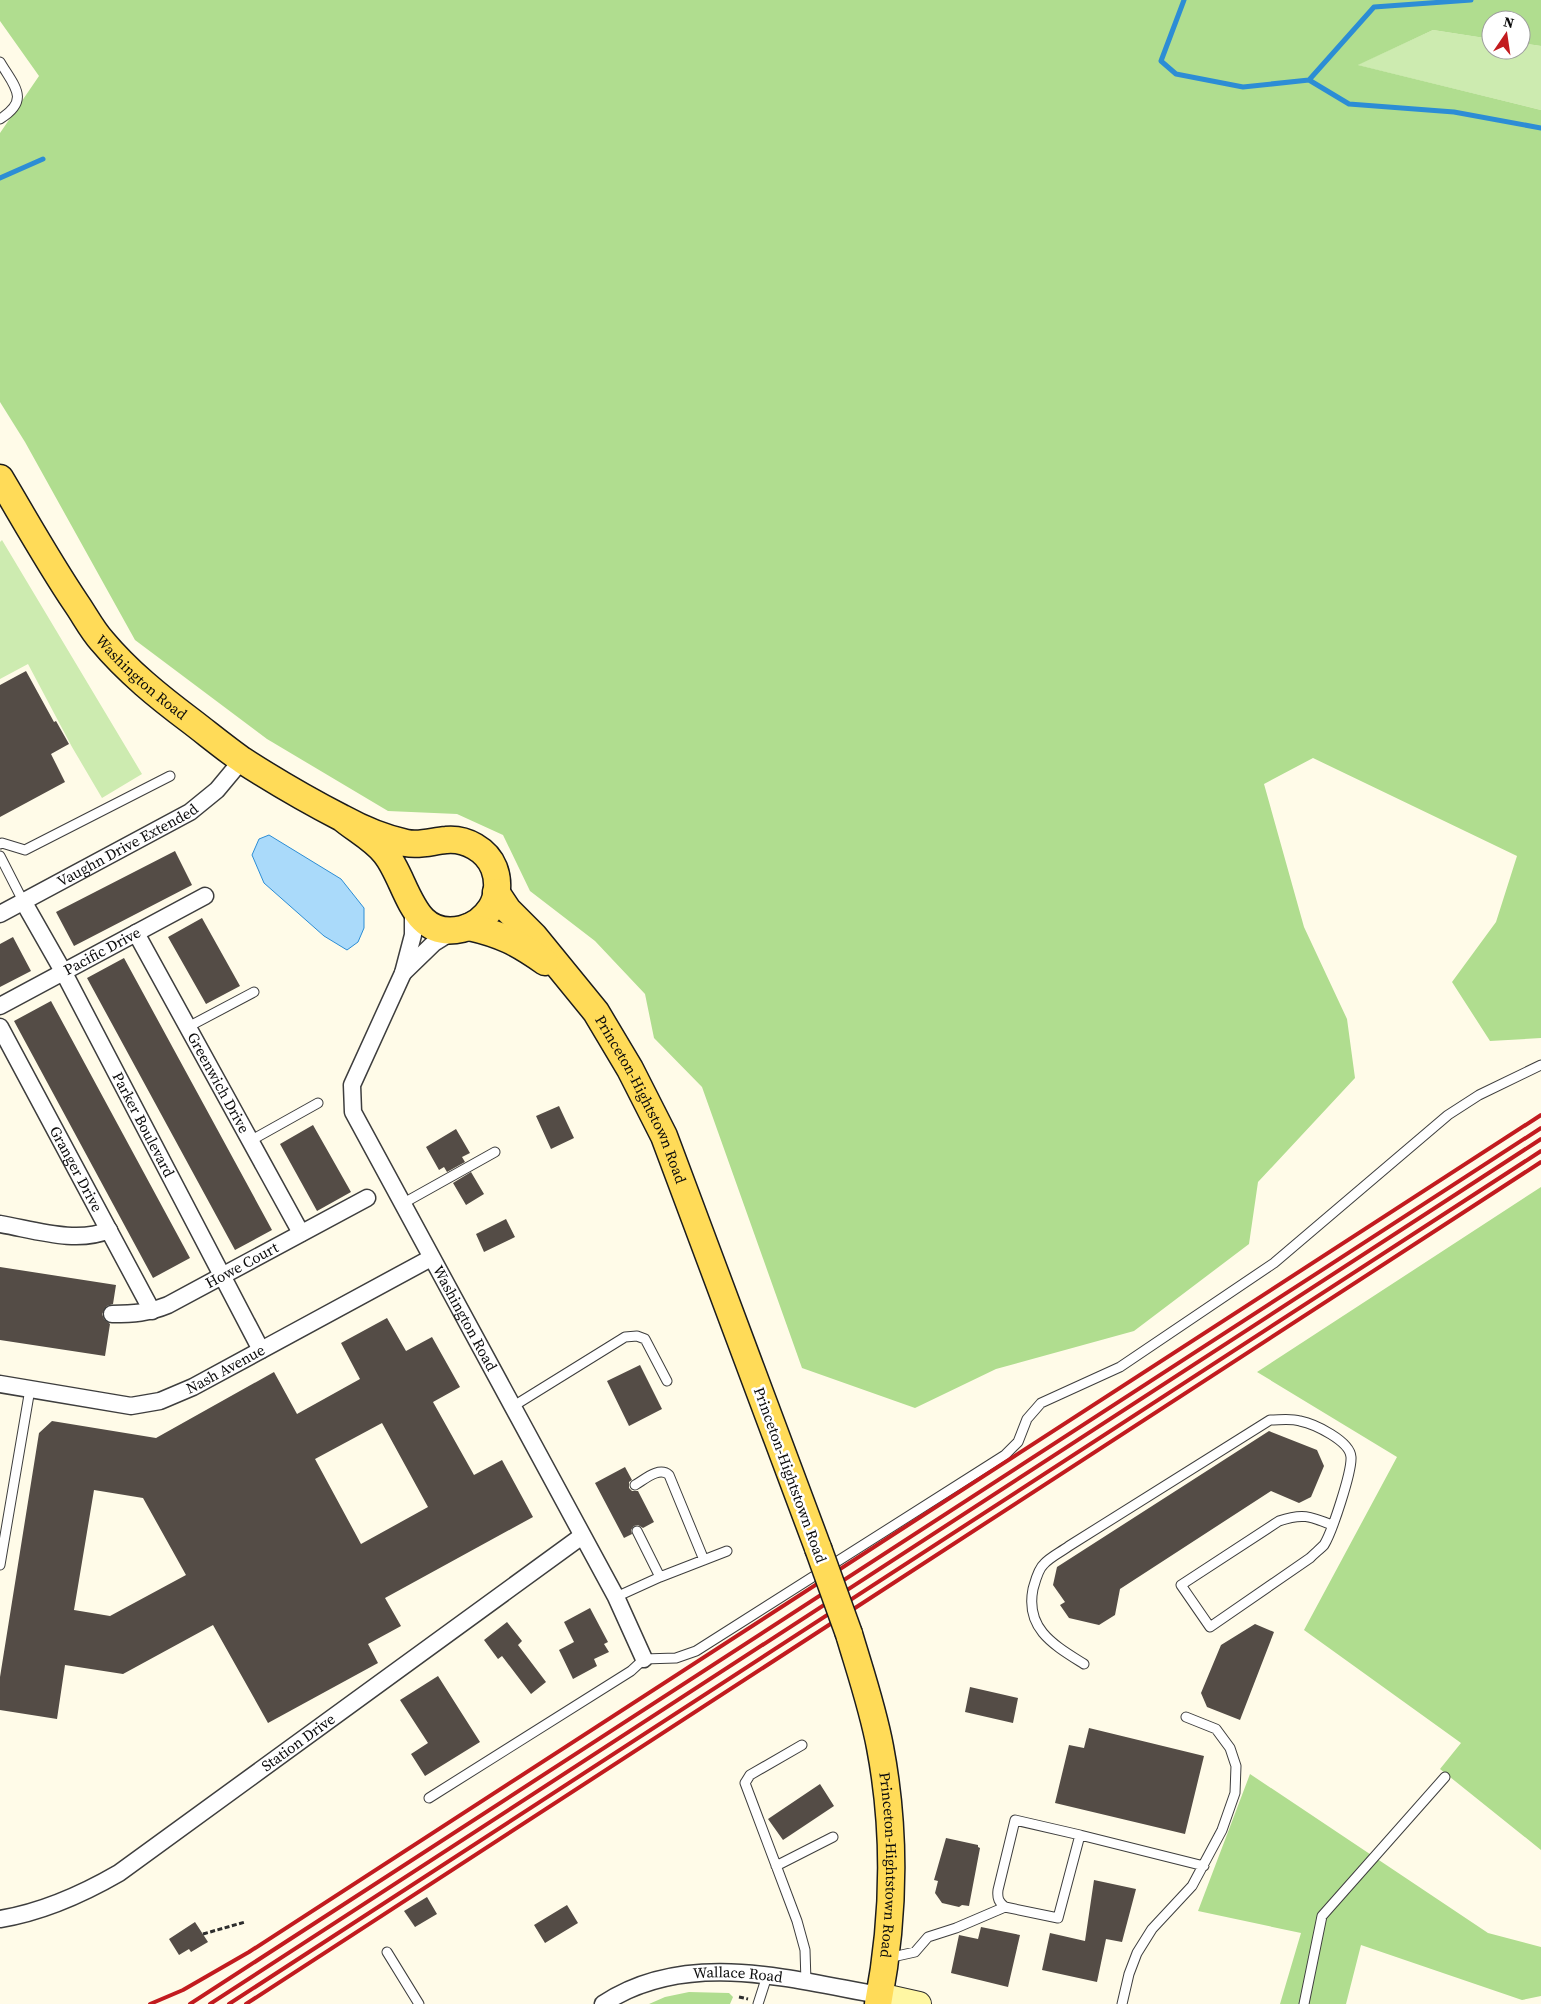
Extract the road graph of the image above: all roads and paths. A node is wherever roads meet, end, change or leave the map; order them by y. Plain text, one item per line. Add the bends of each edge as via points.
1 (0, 62) edge
2 (0, 119) edge
3 (0, 478) edge
4 (242, 760) junction
5 (170, 776) dead end
6 (342, 818) junction
7 (0, 844) edge
8 (432, 844) junction
9 (0, 856) edge
10 (496, 892) junction
11 (205, 896) dead end
12 (23, 901) junction
13 (410, 902) junction
14 (0, 914) edge
15 (462, 929) junction
16 (136, 933) junction
17 (64, 973) junction
18 (403, 973) junction
19 (570, 980) junction
20 (254, 992) dead end
21 (0, 1006) edge
22 (0, 1026) edge
23 (188, 1027) junction
24 (1541, 1065) edge
25 (318, 1103) dead end
26 (250, 1141) junction
27 (495, 1152) dead end
28 (367, 1198) dead end
29 (402, 1204) junction
30 (0, 1224) edge
31 (109, 1230) junction
32 (301, 1234) junction
33 (432, 1258) junction
34 (222, 1276) junction
35 (152, 1312) junction
36 (112, 1314) dead end
37 (261, 1350) junction
38 (667, 1381) dead end
39 (0, 1384) edge
40 (30, 1389) junction
41 (512, 1407) junction
42 (634, 1485) dead end
43 (1332, 1525) junction
44 (637, 1531) dead end
45 (582, 1536) junction
46 (727, 1551) dead end
47 (704, 1560) junction
48 (0, 1565) edge
49 (660, 1576) junction
50 (616, 1597) junction
51 (644, 1659) junction
52 (1084, 1664) dead end
53 (1186, 1717) dead end
54 (802, 1745) dead end
55 (1445, 1777) dead end
56 (429, 1798) dead end
57 (1080, 1835) junction
58 (833, 1838) dead end
59 (776, 1866) junction
60 (1204, 1866) junction
61 (1006, 1907) junction
62 (0, 1919) edge
63 (245, 1922) dead end
64 (203, 1934) dead end
65 (387, 1952) dead end
66 (885, 1959) junction
67 (767, 1976) junction
68 (806, 1982) junction
69 (878, 2000) edge
70 (420, 2004) edge
71 (603, 2004) edge
72 (758, 2004) edge
73 (919, 2004) edge
74 (1122, 2004) edge
75 (1304, 2004) edge

1 - 2 lane via 17,92 18,103
3 - 4 main road, Washington Road via 101,641 150,690
4 - 6 main road, Washington Road
4 - 12 street, Vaughn Drive Extended via 217,790 190,812
5 - 7 lane via 25,850
6 - 8 main road, Washington Road via 377,835 408,844
6 - 13 main road, Washington Road via 384,851 398,872
8 - 10 main road, Washington Road via 461,840 486,854 494,867
8 - 13 main road via 420,852 411,865 406,880
9 - 12 lane
10 - 15 main road via 490,909 481,919
10 - 19 main road, Princeton-Hightstown Road
11 - 16 street, Pacific Drive
12 - 14 street, Vaughn Drive Extended
12 - 17 street, Parker Boulevard
13 - 15 main road, Washington Road via 431,925 443,930
13 - 18 street, Washington Road via 413,935
15 - 18 street, Washington Road via 434,943
15 - 19 main road, Princeton-Hightstown Road via 496,933 528,950
16 - 17 street, Pacific Drive
16 - 23 street, Greenwich Drive
17 - 21 street, Pacific Drive
17 - 34 street, Parker Boulevard
18 - 29 street, Washington Road via 352,1085 353,1112
19 - 66 main road, Princeton-Hightstown Road, bridge via 606,1028 664,1136 849,1634 875,1724 885,1780 891,1870
20 - 23 lane
22 - 31 street, Granger Drive
23 - 26 street, Greenwich Drive
24 - 51 lane via 1479,1095 1448,1115 1266,1269 1120,1367 1041,1403 1027,1419 1018,1442 1005,1454 696,1651 676,1658
25 - 26 lane
26 - 32 street, Greenwich Drive
27 - 29 lane
28 - 32 street, Howe Court
29 - 33 street, Washington Road
30 - 31 street via 79,1237
31 - 35 street, Granger Drive
32 - 34 street, Howe Court
33 - 37 street, Nash Avenue
33 - 41 street, Washington Road
34 - 35 street, Howe Court
34 - 37 street, Parker Boulevard
35 - 36 street, Howe Court
37 - 40 street, Nash Avenue via 193,1387 160,1401 131,1406
38 - 41 lane via 646,1340 637,1336 625,1337
39 - 40 street, Nash Avenue
40 - 48 lane
41 - 45 street, Washington Road
42 - 47 lane via 658,1472 667,1473
43 - 43 lane via 1323,1545 1310,1558 1210,1627 1181,1585 1278,1521 1305,1516
43 - 52 lane via 1349,1472 1351,1456 1344,1443 1302,1421 1270,1420 1042,1565 1031,1602 1034,1621 1053,1644
44 - 49 lane
45 - 50 street, Washington Road
45 - 62 street, Station Drive via 119,1873 50,1907
46 - 47 lane
47 - 49 lane
49 - 50 lane
50 - 51 street, Washington Road
51 - 56 lane via 631,1672
53 - 60 lane via 1216,1729 1230,1748 1236,1766 1235,1792 1222,1830
54 - 59 lane via 750,1776 745,1783
55 - 75 lane via 1322,1916
57 - 60 lane
57 - 61 lane via 1058,1918
57 - 61 lane via 1015,1820 997,1897
58 - 59 lane
59 - 68 lane via 802,1940
60 - 74 lane via 1192,1886 1152,1929 1137,1953
61 - 66 lane via 928,1936 915,1952
63 - 64 path
65 - 70 lane
66 - 69 main road, Princeton-Hightstown Road
67 - 68 street, Wallace Road
67 - 71 street, Wallace Road via 706,1972 674,1975 632,1987
67 - 72 lane
68 - 69 street, Wallace Road
69 - 73 street

